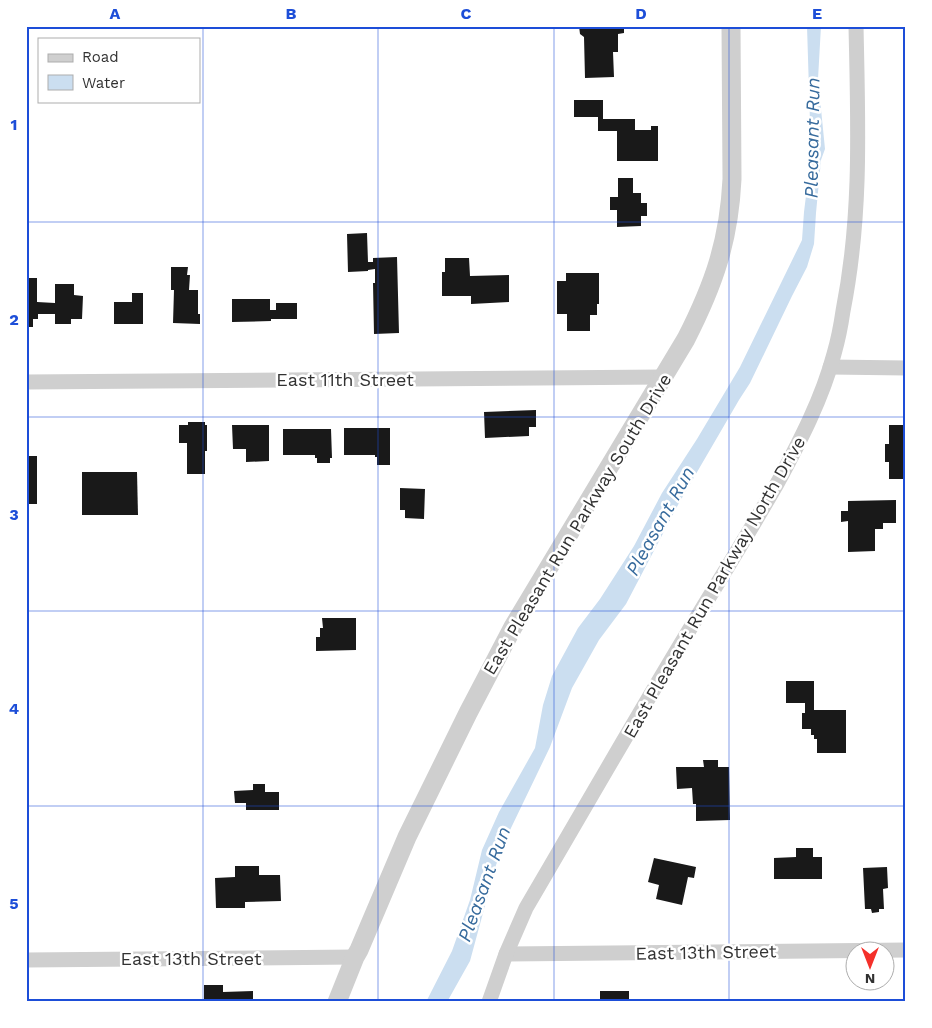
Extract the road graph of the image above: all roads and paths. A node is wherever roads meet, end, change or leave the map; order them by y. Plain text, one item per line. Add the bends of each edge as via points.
1 (730, 26) edge
2 (856, 26) edge
3 (830, 367) junction
4 (906, 368) edge
5 (663, 377) junction
6 (26, 382) edge
7 (906, 950) edge
8 (506, 954) junction
9 (355, 957) junction
10 (26, 960) edge
11 (337, 1002) edge
12 (489, 1002) edge

1 - 5 street, East Pleasant Run Parkway South Drive via 732,179 726,231 706,298
2 - 3 street, East Pleasant Run Parkway North Drive via 858,156 855,226 846,295
3 - 4 street
3 - 8 street, East Pleasant Run Parkway North Drive via 819,400 768,501 526,908
5 - 6 street, East 11th Street
5 - 9 street, East Pleasant Run Parkway South Drive via 512,627 407,837
7 - 8 street, East 13th Street
8 - 12 street, East Pleasant Run Parkway North Drive
9 - 10 street, East 13th Street
9 - 11 street, East Pleasant Run Parkway South Drive

